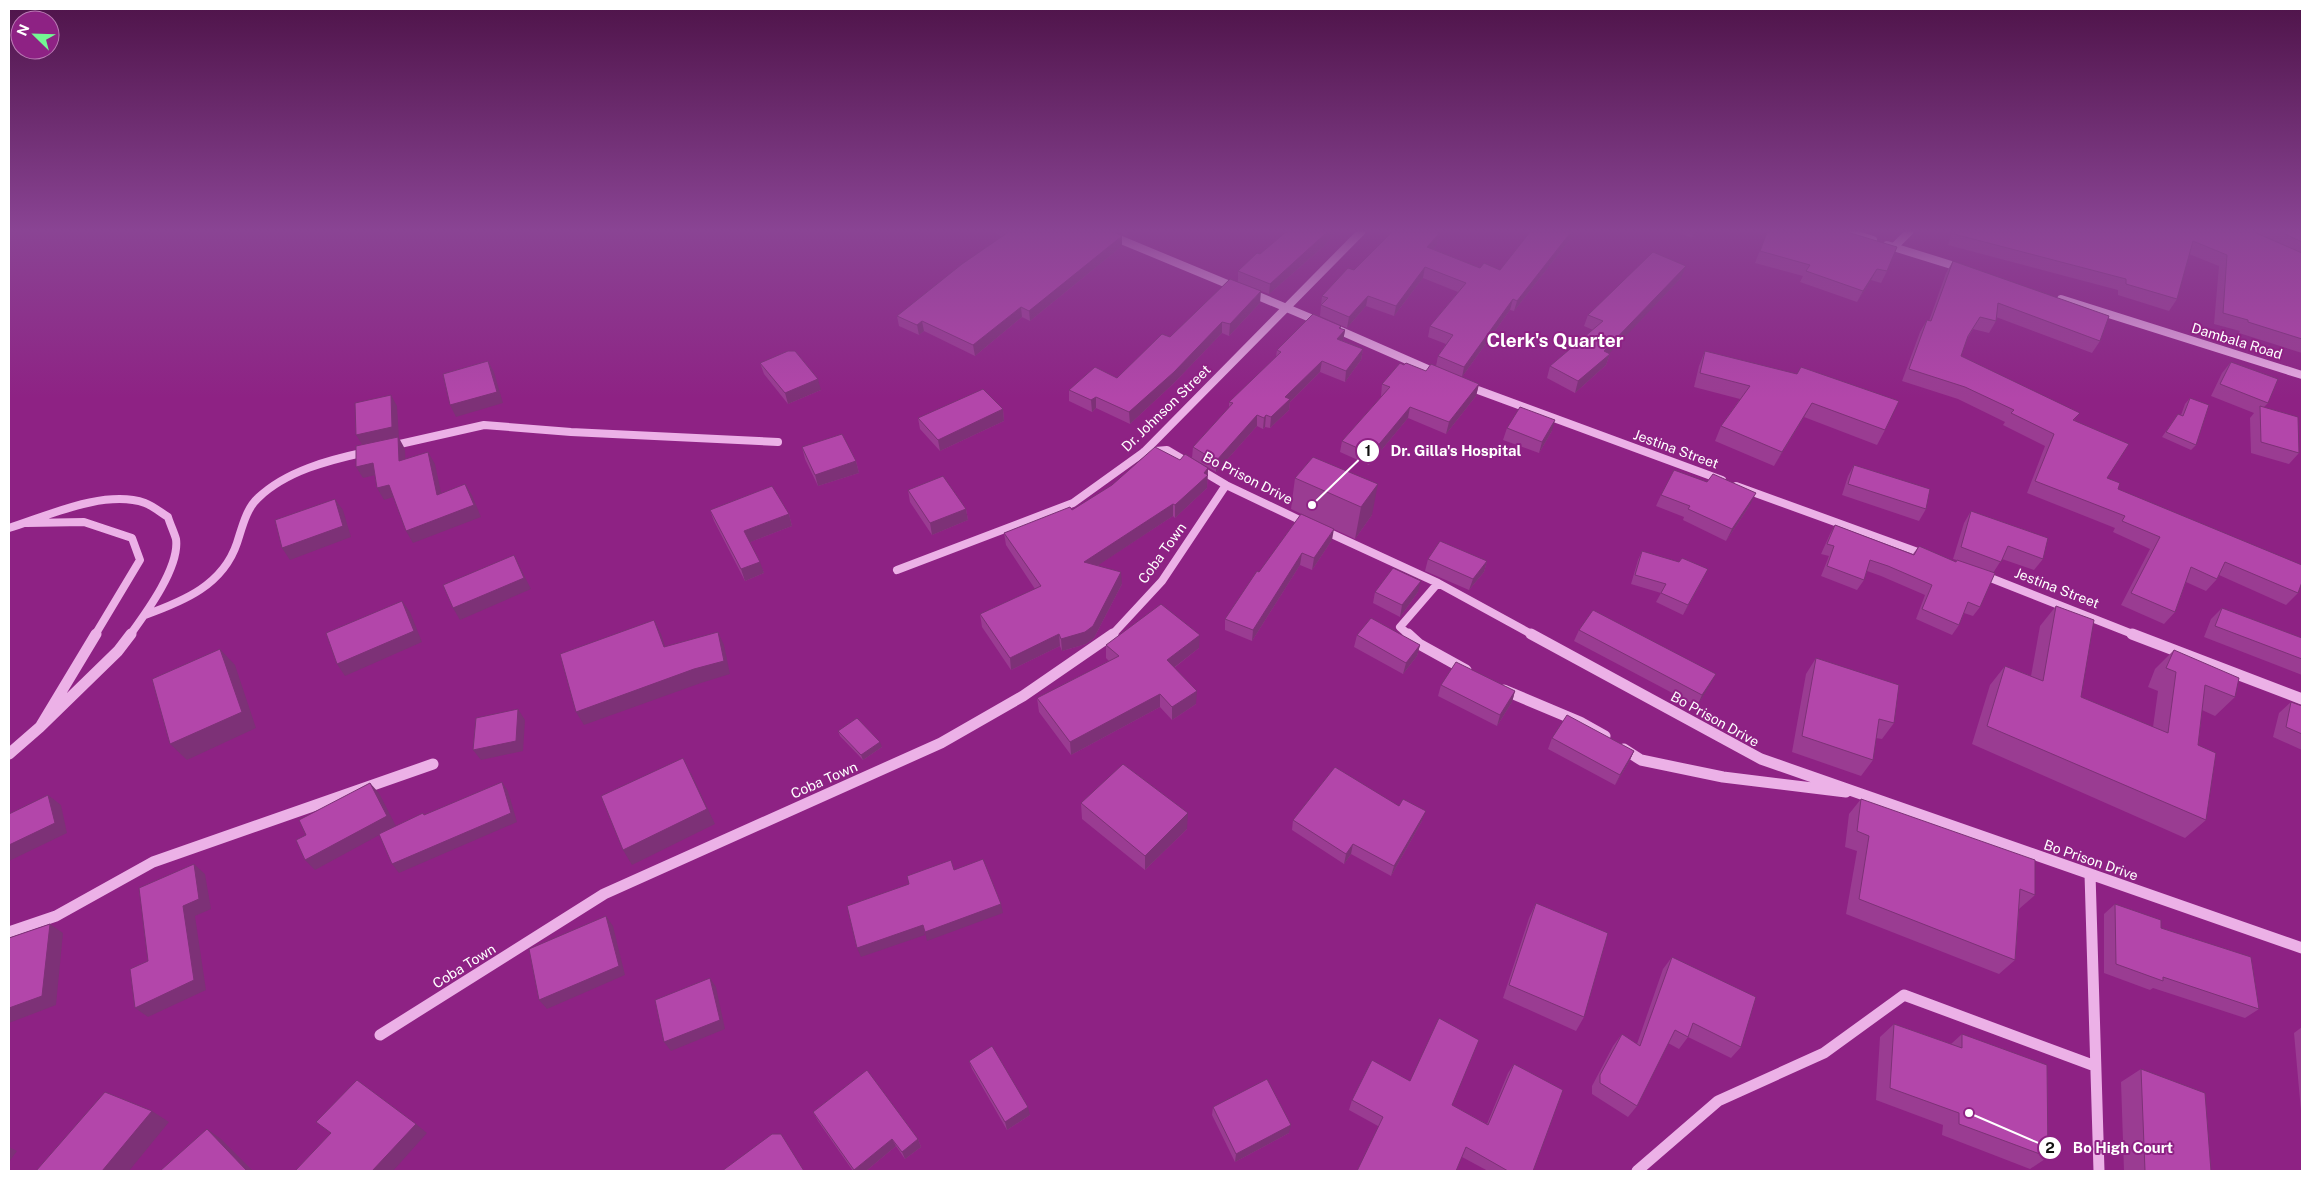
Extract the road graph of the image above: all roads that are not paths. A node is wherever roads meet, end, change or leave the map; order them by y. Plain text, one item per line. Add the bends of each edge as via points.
1 (1236, 287) edge
2 (1305, 287) edge
3 (2055, 298) edge
4 (1285, 307) junction
5 (2302, 375) edge
6 (1444, 376) edge
7 (1462, 384) edge
8 (778, 442) dead end
9 (1144, 452) junction
10 (1226, 486) junction
11 (27, 523) junction
12 (9, 528) edge
13 (1932, 557) edge
14 (897, 570) dead end
15 (1970, 570) edge
16 (1438, 583) junction
17 (145, 615) junction
18 (1479, 677) edge
19 (1497, 686) edge
20 (2302, 699) edge
21 (40, 727) junction
22 (9, 754) edge
23 (433, 764) dead end
24 (1866, 795) junction
25 (2090, 874) junction
26 (9, 932) edge
27 (2302, 948) edge
28 (380, 1035) dead end
29 (2095, 1066) junction
30 (1637, 1171) edge
31 (2098, 1171) edge

1 - 4 street
2 - 4 street, Dr. Johnson Street
3 - 5 street, Dambala Road
4 - 6 street
4 - 9 street, Dr. Johnson Street
7 - 13 street, Jestina Street
8 - 17 street via 484,425 332,459 295,474 256,500 232,557 219,575 186,600
9 - 10 street, Bo Prison Drive via 1167,450
9 - 14 street, Dr. Johnson Street via 1073,503
10 - 16 street, Bo Prison Drive
10 - 28 street, Coba Town via 1162,581 1113,634 1022,696 941,743 604,894
11 - 12 street
11 - 17 street via 87,503 111,501 142,502 168,517 176,540 171,570
11 - 21 street via 84,522 132,538 140,560
15 - 20 street, Jestina Street
16 - 18 street via 1400,627 1419,644
16 - 24 street, Bo Prison Drive via 1761,759
17 - 21 street via 118,651
19 - 24 street via 1522,700 1583,722 1642,760 1723,777
21 - 22 street
23 - 26 street via 153,862 56,916
24 - 25 street, Bo Prison Drive
25 - 27 street, Bo Prison Drive
25 - 29 street
29 - 30 street via 1904,994 1824,1052 1718,1101
29 - 31 street

